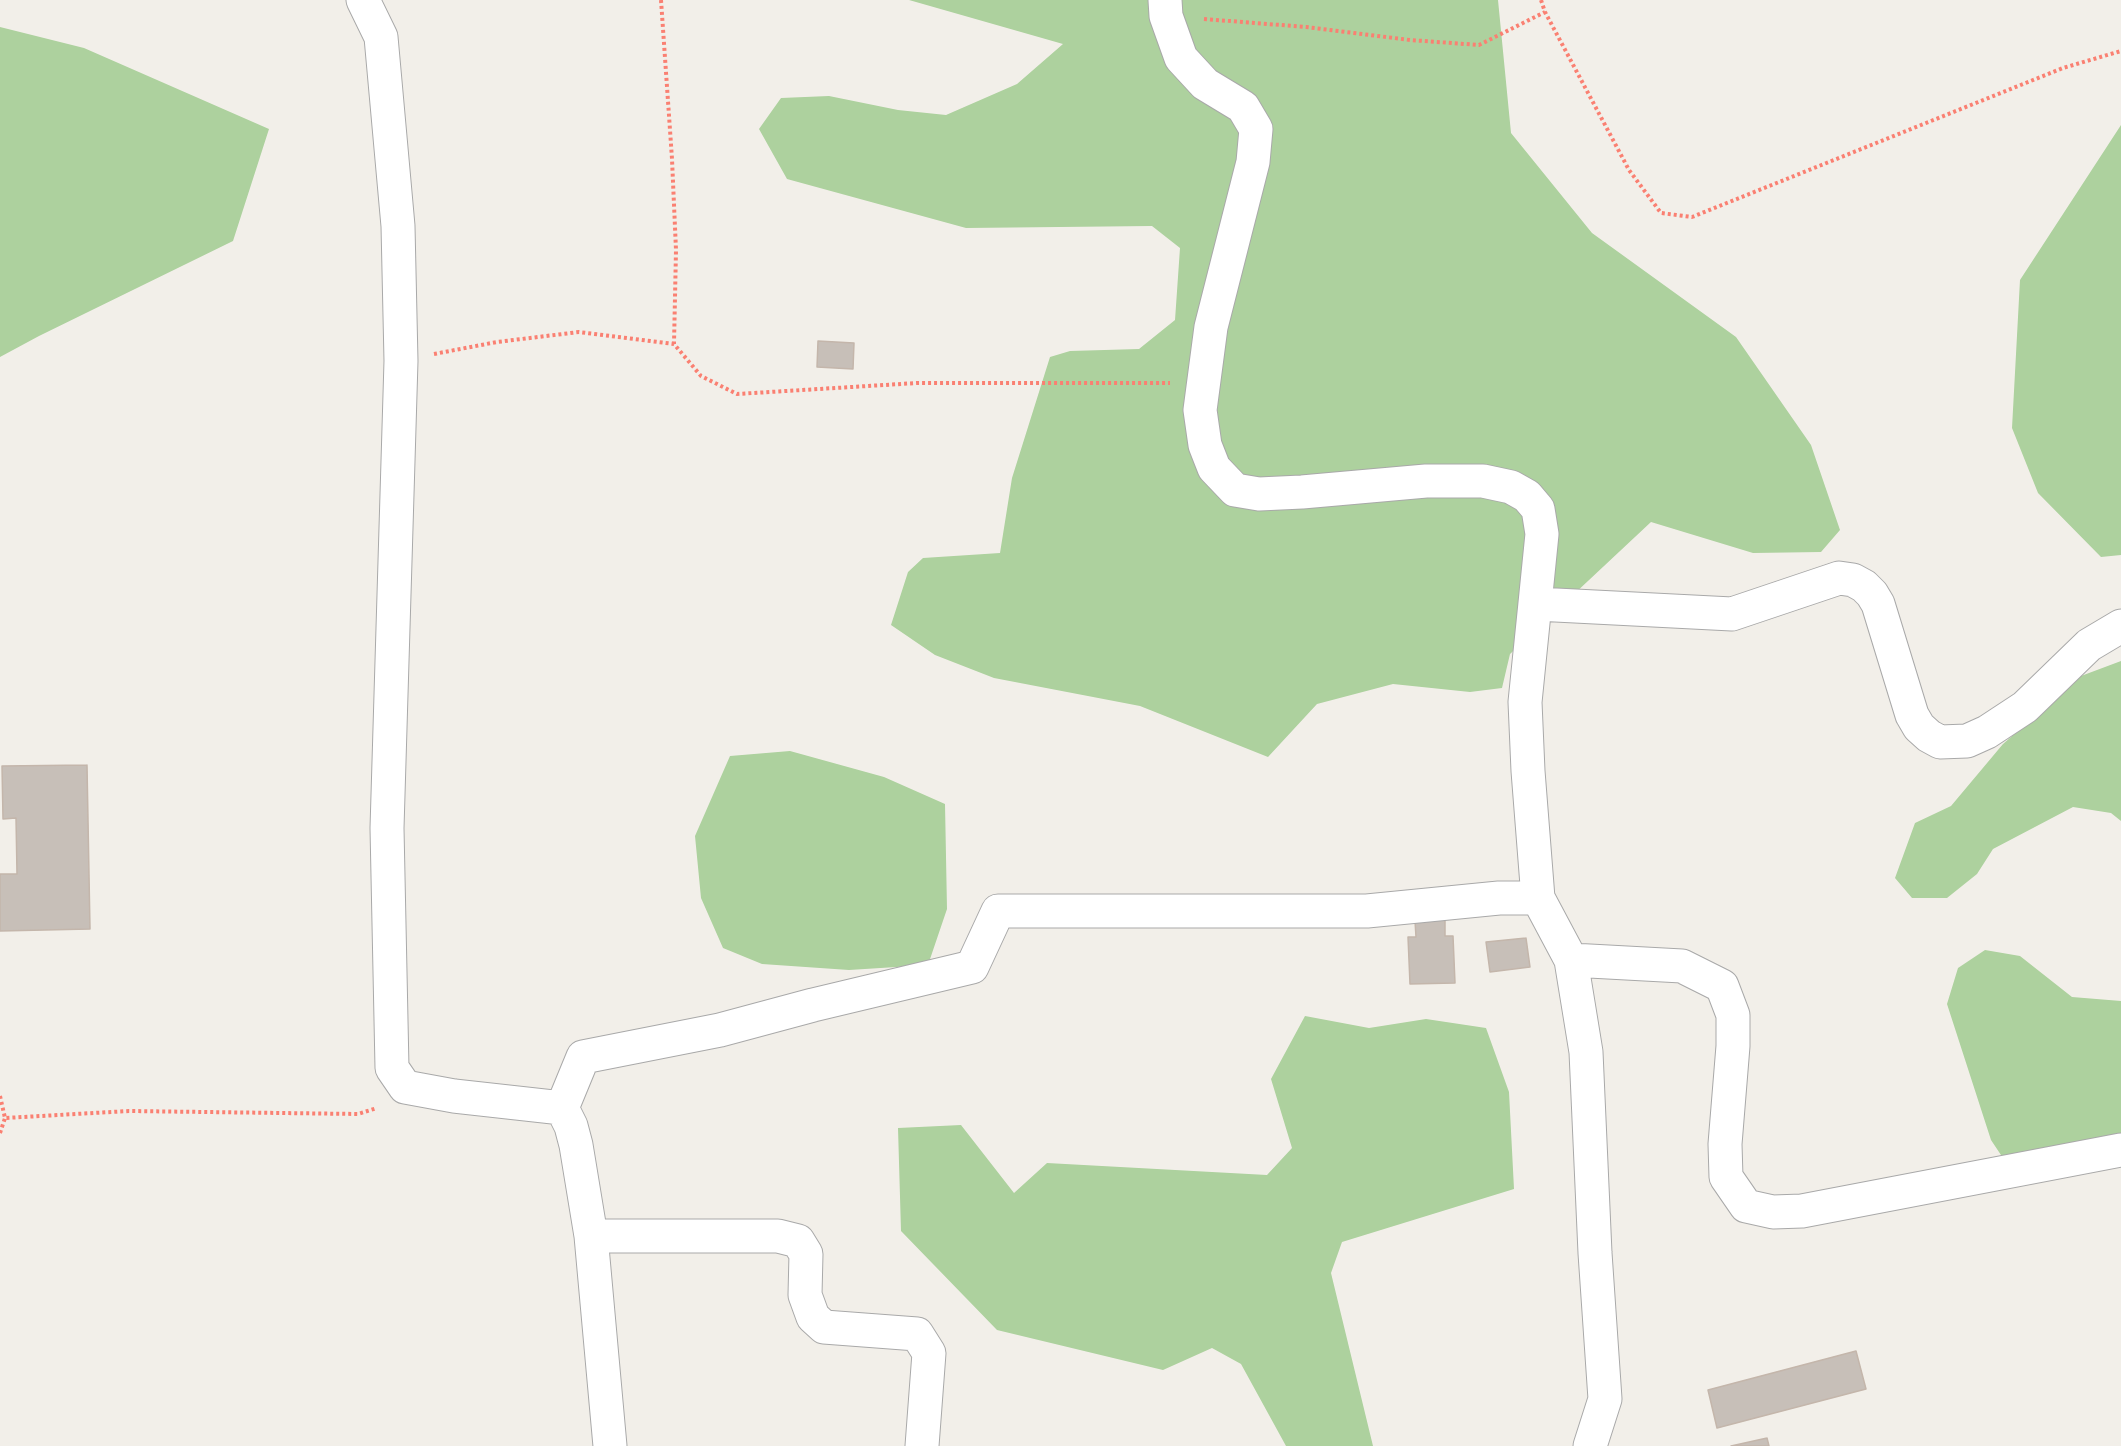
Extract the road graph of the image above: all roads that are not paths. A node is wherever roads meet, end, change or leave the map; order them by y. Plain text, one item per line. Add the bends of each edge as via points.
1 (363, 0) edge
2 (1166, 8) edge
3 (1536, 604) junction
4 (2121, 626) edge
5 (1538, 898) junction
6 (1571, 960) junction
7 (562, 1108) junction
8 (2121, 1150) edge
9 (591, 1236) junction
10 (610, 1446) edge
11 (922, 1446) edge
12 (1590, 1446) edge

1 - 7 street via 381,38 398,226 401,361 387,828 392,1068 405,1087
2 - 3 street via 1181,58 1205,84 1243,106 1256,129 1253,162 1211,327 1200,410 1205,445 1214,468 1235,490 1260,494 1426,481 1483,481 1511,487 1539,509 1542,534
3 - 4 street via 1732,614 1839,578 1853,580 1864,585 1878,604 1912,715 1924,732 1940,742 1967,741 1987,732 2025,707 2089,645
3 - 5 street via 1526,702
5 - 6 street
5 - 7 street via 1367,911 998,911 972,967 720,1030 583,1057
6 - 8 street via 1682,966 1722,986 1733,1015 1726,1177 1746,1206 1773,1212 1802,1211
6 - 12 street via 1586,1052 1605,1399
7 - 9 street via 576,1145
9 - 10 street
9 - 11 street via 778,1236 798,1241 806,1254 805,1295 813,1317 825,1328 917,1335 929,1353

